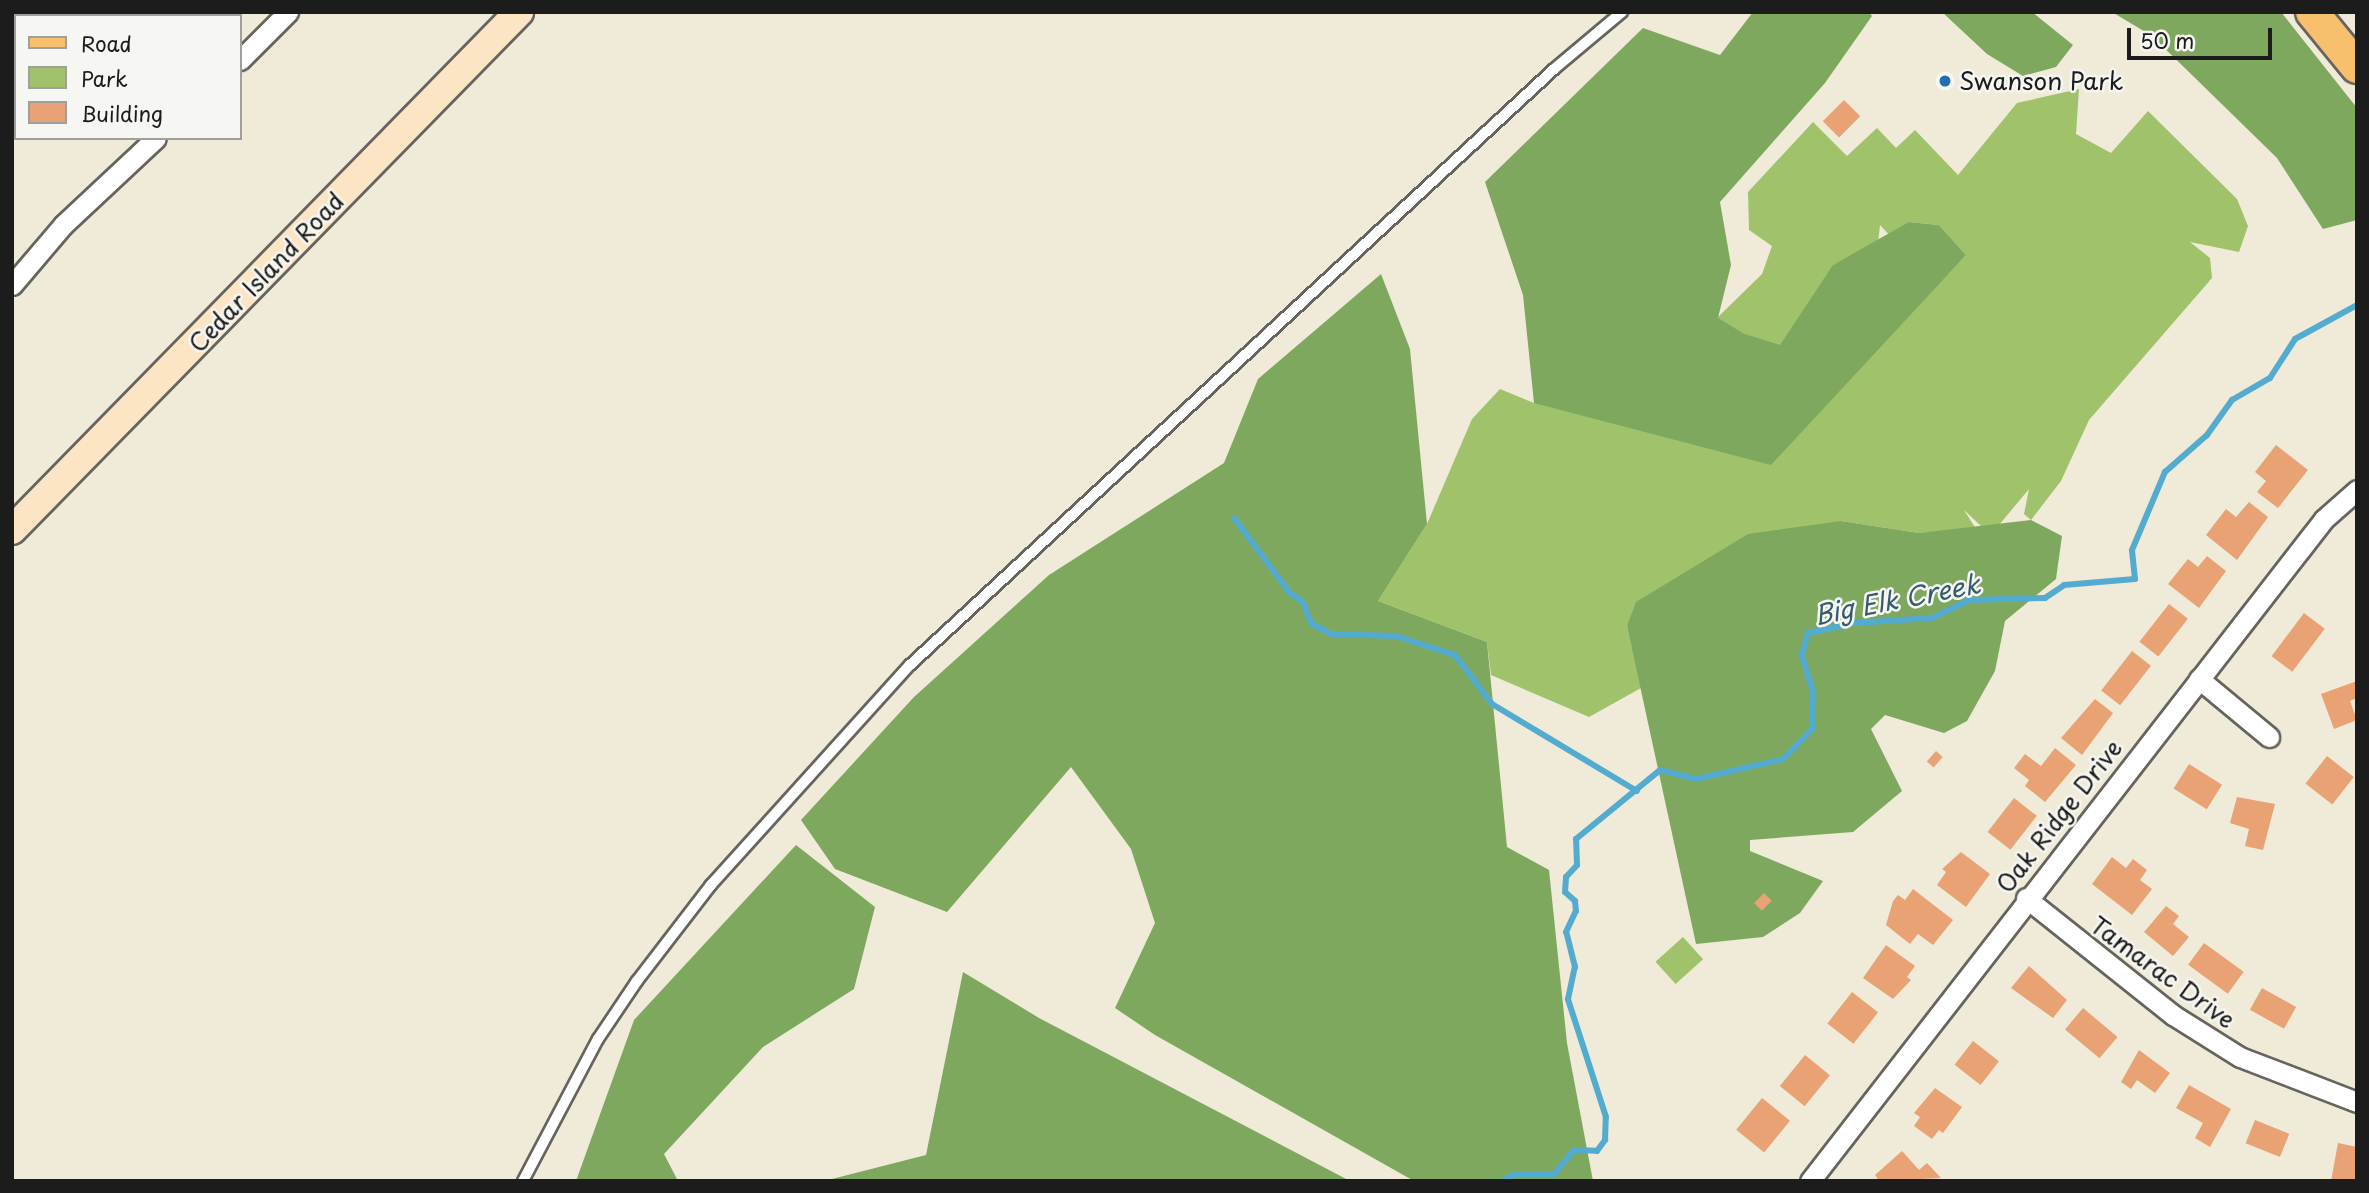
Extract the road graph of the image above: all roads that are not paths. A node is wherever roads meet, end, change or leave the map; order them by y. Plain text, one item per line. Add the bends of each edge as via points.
1 (288, 12) edge
2 (519, 12) edge
3 (1622, 12) edge
4 (2312, 12) edge
5 (242, 58) edge
6 (2357, 67) edge
7 (154, 140) edge
8 (12, 285) edge
9 (2357, 490) edge
10 (12, 530) edge
11 (2199, 679) junction
12 (2269, 737) dead end
13 (2026, 898) junction
14 (2357, 1102) edge
15 (1807, 1180) edge
16 (523, 1181) edge

1 - 5 street
2 - 10 street, Cedar Island Road
3 - 16 lane via 1554,69 910,665 711,885 637,981 598,1039
4 - 6 main road
7 - 8 street via 63,225
9 - 11 street, Oak Ridge Drive via 2324,519
11 - 12 street
11 - 13 street, Oak Ridge Drive
13 - 14 street, Tamarac Drive via 2173,1015 2240,1057
13 - 15 street, Oak Ridge Drive

